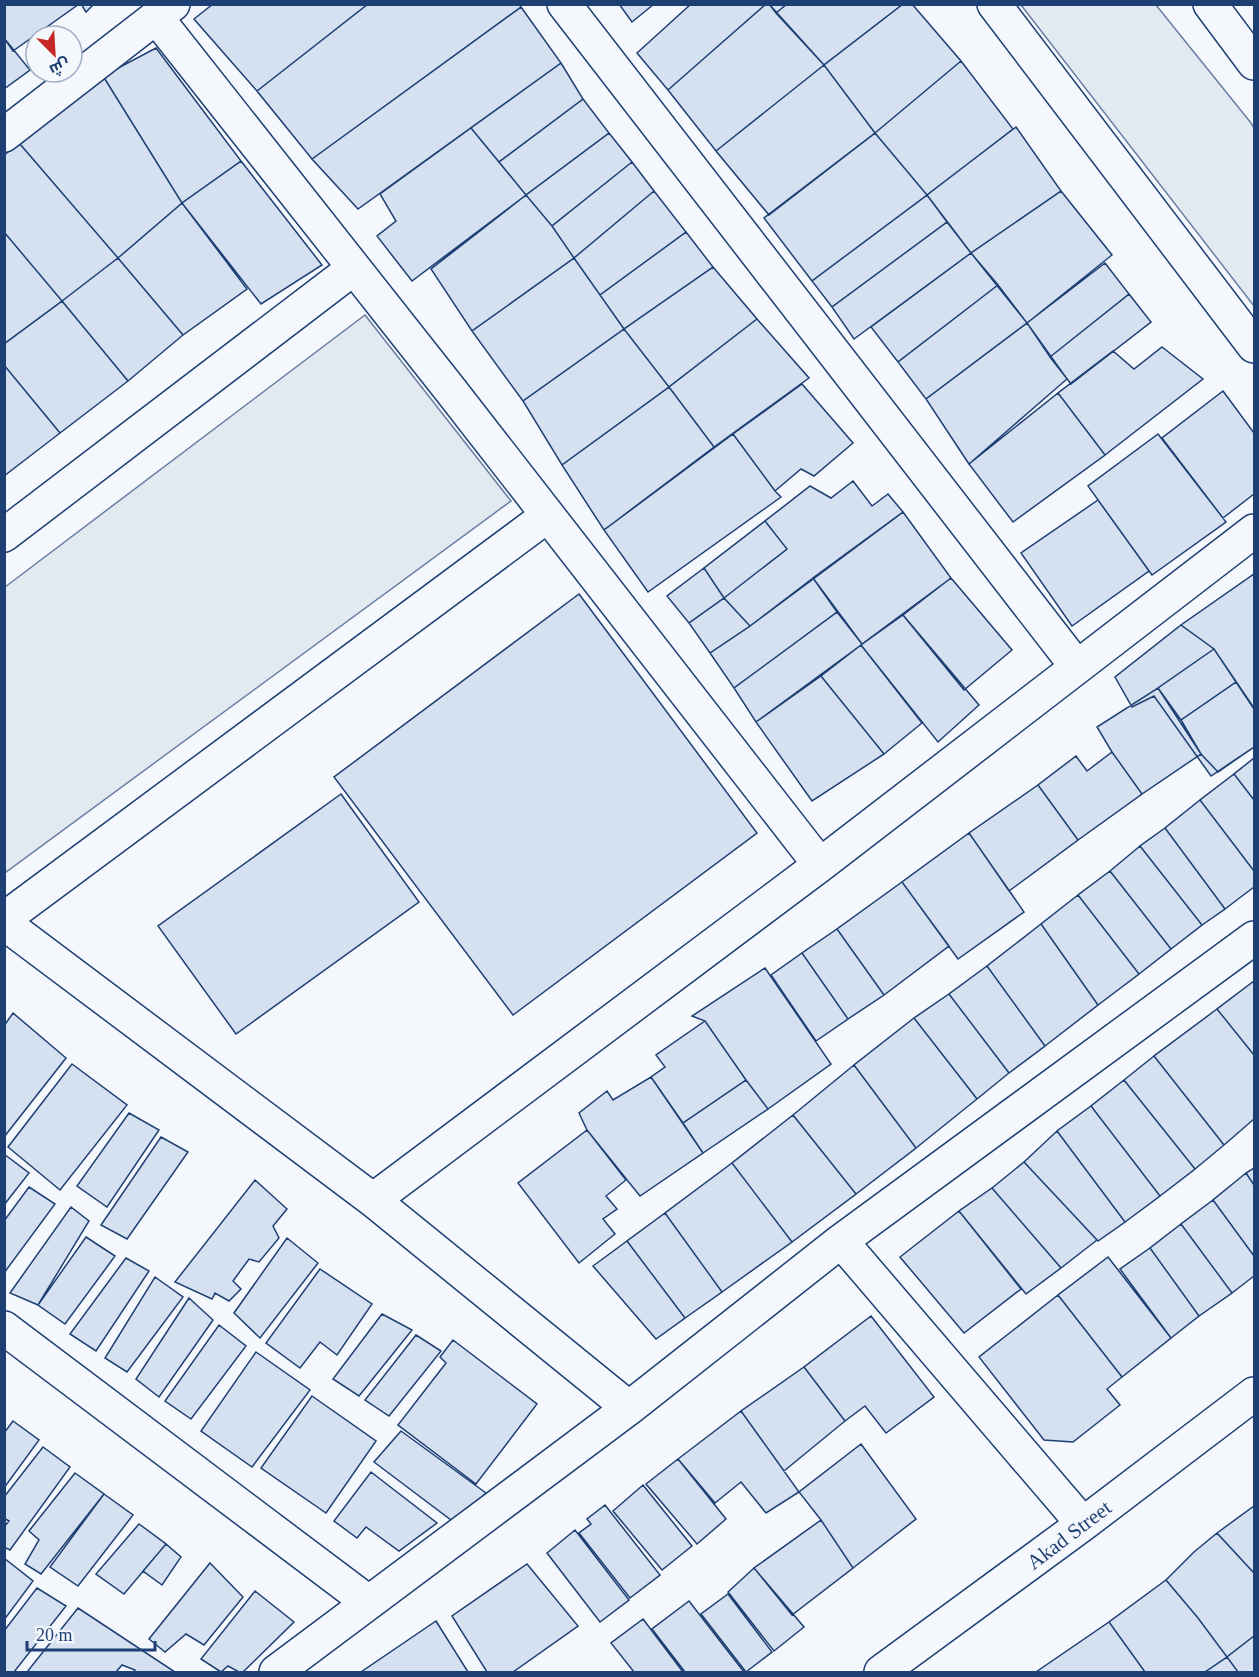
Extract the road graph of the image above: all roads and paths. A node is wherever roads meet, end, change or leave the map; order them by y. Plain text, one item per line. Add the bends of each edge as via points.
1 (564, 4) edge
2 (994, 4) edge
3 (1210, 4) edge
4 (165, 11) edge
5 (1254, 63) edge
6 (4, 135) edge
7 (354, 268) junction
8 (1254, 346) edge
9 (547, 516) junction
10 (1254, 531) edge
11 (4, 535) edge
12 (1077, 667) junction
13 (820, 866) junction
14 (4, 921) edge
15 (1254, 938) edge
16 (373, 1200) junction
17 (841, 1242) junction
18 (4, 1328) edge
19 (1254, 1394) edge
20 (629, 1408) junction
21 (1083, 1524) junction
22 (369, 1602) junction
23 (276, 1672) edge
24 (881, 1672) edge

1 - 12 street
2 - 8 street
3 - 5 street
4 - 6 street
4 - 7 street
7 - 9 street
7 - 11 street
9 - 13 street
9 - 14 street
10 - 12 street
12 - 13 street
13 - 16 street
14 - 16 street
15 - 17 street
16 - 20 street
17 - 20 street
17 - 21 street
18 - 22 street
19 - 21 street, Akad Street
20 - 22 street
21 - 24 street, Akad Street
22 - 23 street

